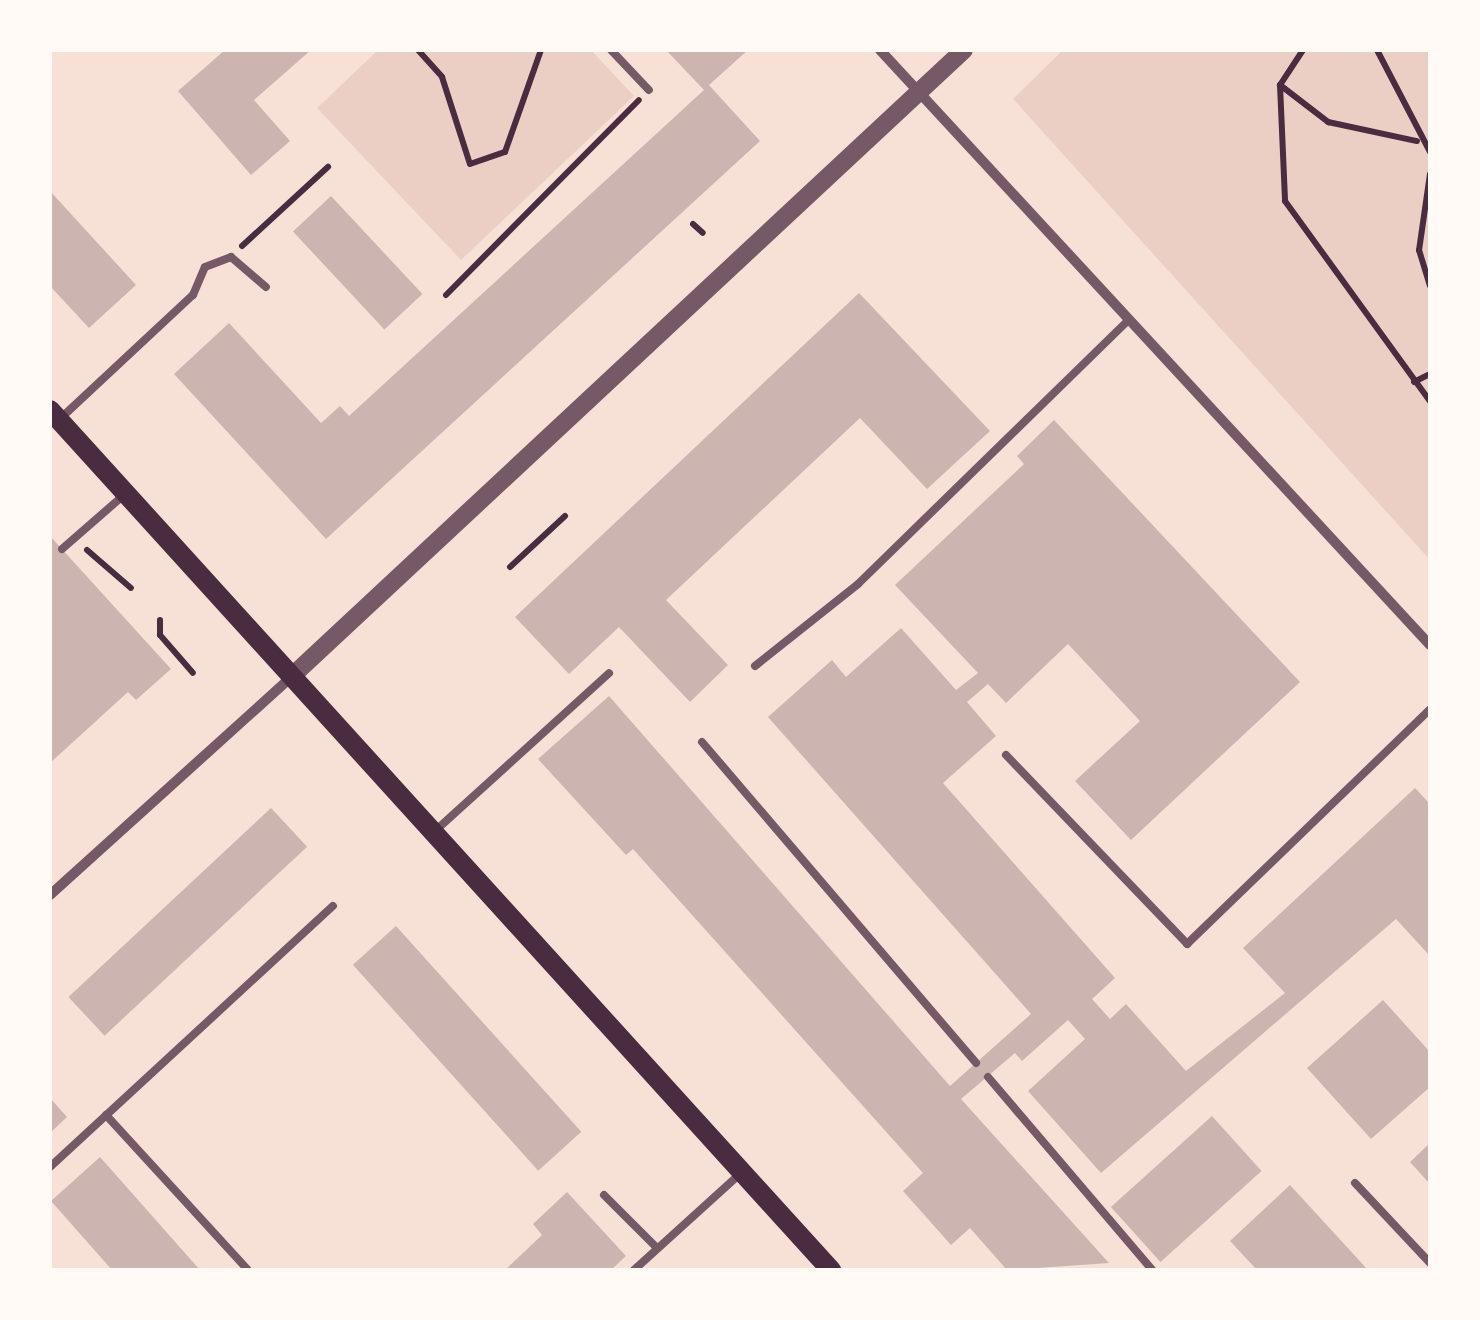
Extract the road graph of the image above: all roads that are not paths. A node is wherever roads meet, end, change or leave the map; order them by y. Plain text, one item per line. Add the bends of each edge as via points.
1 (611, 50) edge
2 (880, 50) edge
3 (964, 50) edge
4 (649, 90) road end
5 (918, 92) junction
6 (266, 287) dead end
7 (1129, 320) junction
8 (54, 415) edge
9 (125, 494) junction
10 (62, 549) dead end
11 (1430, 645) edge
12 (755, 666) dead end
13 (610, 673) dead end
14 (290, 678) junction
15 (1430, 709) edge
16 (702, 742) dead end
17 (1006, 754) dead end
18 (432, 834) junction
19 (50, 895) edge
20 (332, 906) dead end
21 (976, 1063) dead end
22 (988, 1077) dead end
23 (106, 1115) junction
24 (50, 1167) edge
25 (742, 1173) junction
26 (1355, 1183) dead end
27 (604, 1194) dead end
28 (658, 1248) junction
29 (1430, 1263) edge
30 (248, 1270) edge
31 (634, 1270) edge
32 (830, 1270) edge
33 (1152, 1270) edge

1 - 4 lane
2 - 5 street
3 - 5 street
5 - 7 street
5 - 14 street
6 - 8 lane via 231,257 205,266 194,295
7 - 11 street
7 - 12 lane via 858,584
8 - 9 main road
9 - 10 lane
9 - 14 main road
13 - 18 lane
14 - 18 main road
14 - 19 street
15 - 17 lane via 1187,944
16 - 21 lane
18 - 25 main road
20 - 23 lane
22 - 33 lane
23 - 24 lane
23 - 30 lane
25 - 28 lane
25 - 32 main road
26 - 29 lane
27 - 28 lane
28 - 31 lane

